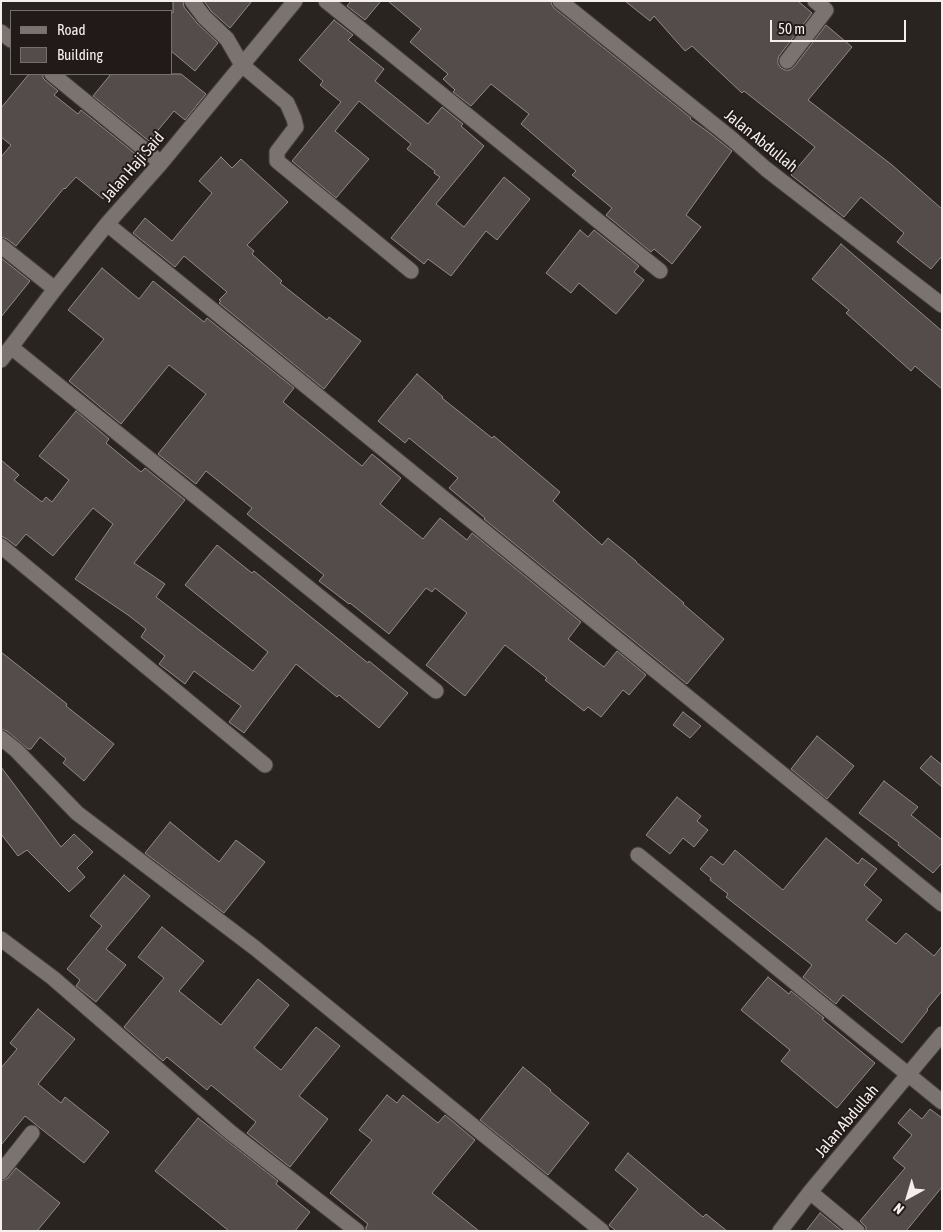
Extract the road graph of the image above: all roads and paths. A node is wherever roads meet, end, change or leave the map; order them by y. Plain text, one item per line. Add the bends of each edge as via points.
1 (192, 1) edge
2 (295, 1) edge
3 (326, 1) edge
4 (560, 1) edge
5 (815, 1) edge
6 (787, 61) dead end
7 (242, 65) junction
8 (53, 75) edge
9 (161, 163) junction
10 (107, 224) junction
11 (1, 246) edge
12 (411, 271) dead end
13 (660, 272) dead end
14 (55, 289) junction
15 (942, 304) edge
16 (11, 347) junction
17 (1, 360) edge
18 (1, 546) edge
19 (436, 691) dead end
20 (1, 738) edge
21 (265, 765) dead end
22 (638, 855) dead end
23 (942, 904) edge
24 (1, 939) edge
25 (942, 1034) edge
26 (909, 1075) junction
27 (942, 1102) edge
28 (32, 1133) dead end
29 (1, 1172) edge
30 (810, 1192) junction
31 (357, 1231) edge
32 (602, 1231) edge
33 (780, 1231) edge
34 (857, 1231) edge

1 - 7 street via 227,38
2 - 7 street, Jalan Haji Said
3 - 13 street
4 - 15 street, Jalan Abdullah via 766,169
5 - 6 street via 826,10
7 - 9 street, Jalan Haji Said
7 - 12 street via 287,103 294,120 296,127 277,152 277,161
8 - 9 street
9 - 10 street, Jalan Haji Said
10 - 14 street, Jalan Haji Said
10 - 23 street
11 - 14 street
14 - 16 street, Jalan Haji Said
16 - 17 street, Jalan Haji Said
16 - 19 street
18 - 21 street
20 - 32 street via 77,813 255,948
22 - 26 street
24 - 31 street via 53,978 230,1132
25 - 26 street, Jalan Abdullah
26 - 27 street
26 - 30 street, Jalan Abdullah
28 - 29 street
30 - 33 street, Jalan Abdullah
30 - 34 street

